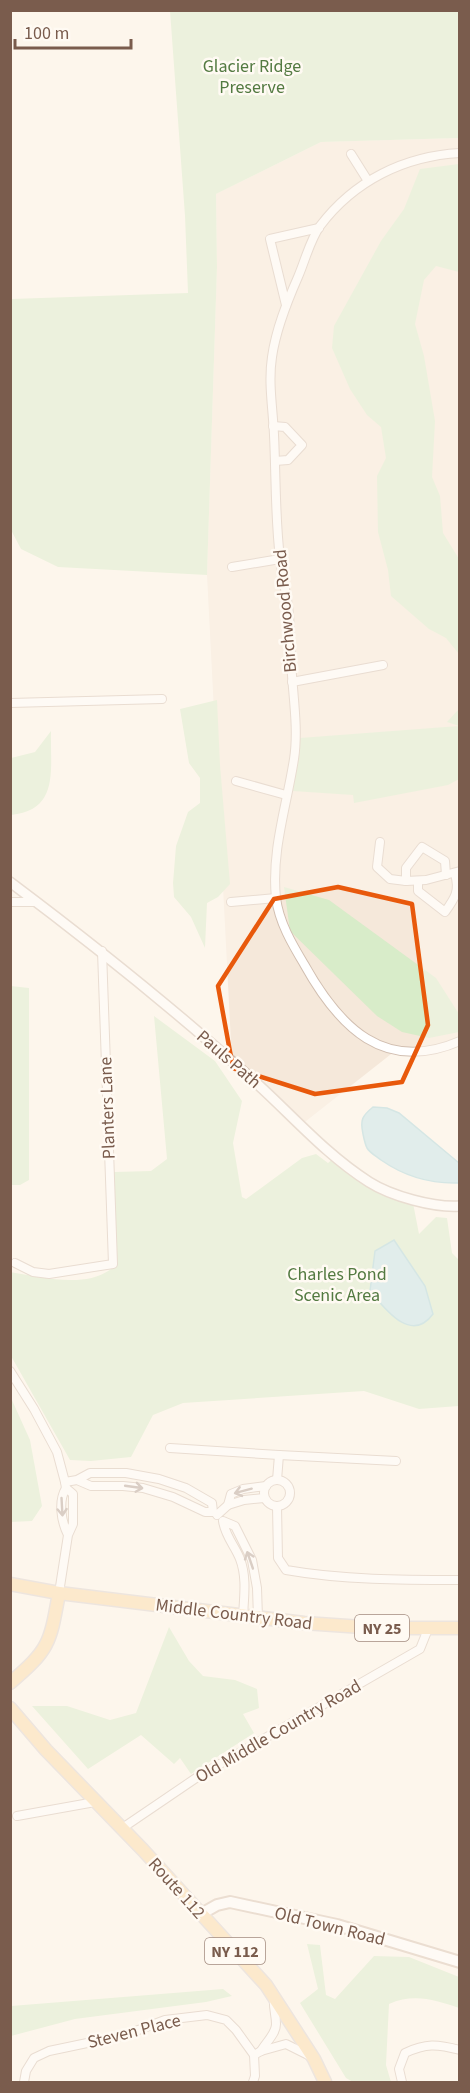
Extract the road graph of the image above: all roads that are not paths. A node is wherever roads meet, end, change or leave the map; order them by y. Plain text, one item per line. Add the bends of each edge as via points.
1 (459, 153) edge
2 (351, 154) dead end
3 (368, 181) junction
4 (319, 228) junction
5 (286, 304) junction
6 (273, 426) junction
7 (275, 461) junction
8 (280, 559) junction
9 (232, 567) dead end
10 (383, 664) dead end
11 (292, 682) junction
12 (162, 699) dead end
13 (10, 703) edge
14 (236, 781) dead end
15 (286, 795) junction
16 (380, 842) dead end
17 (453, 873) edge
18 (406, 881) junction
19 (418, 881) junction
20 (10, 882) edge
21 (276, 898) junction
22 (10, 902) edge
23 (36, 902) junction
24 (231, 902) dead end
25 (102, 951) junction
26 (459, 1041) edge
27 (459, 1206) edge
28 (15, 1263) dead end
29 (10, 1371) edge
30 (170, 1448) dead end
31 (279, 1455) junction
32 (396, 1461) dead end
33 (77, 1480) junction
34 (277, 1480) junction
35 (65, 1485) junction
36 (266, 1486) junction
37 (264, 1498) junction
38 (228, 1505) junction
39 (277, 1506) junction
40 (217, 1516) junction
41 (459, 1580) edge
42 (10, 1584) edge
43 (59, 1593) junction
44 (243, 1616) junction
45 (258, 1618) junction
46 (459, 1628) edge
47 (428, 1629) junction
48 (10, 1683) edge
49 (10, 1708) edge
50 (95, 1802) junction
51 (17, 1816) dead end
52 (121, 1829) junction
53 (201, 1914) junction
54 (459, 1962) edge
55 (274, 1997) junction
56 (459, 2050) edge
57 (257, 2053) junction
58 (315, 2059) junction
59 (24, 2082) edge
60 (253, 2082) edge
61 (325, 2082) edge
62 (402, 2082) edge

1 - 3 street, Birchwood Road via 408,162
2 - 3 street
3 - 4 street, Birchwood Road
4 - 5 street, Birchwood Road
4 - 5 street via 270,239
5 - 6 street, Birchwood Road via 272,357
6 - 7 street, Birchwood Road
6 - 7 street via 285,427 302,445 288,460
7 - 8 street, Birchwood Road
8 - 9 street
8 - 11 street, Birchwood Road via 289,613
10 - 11 street
11 - 15 street, Birchwood Road via 294,758
12 - 13 street
14 - 15 street
15 - 21 street, Birchwood Road via 277,853
16 - 18 street via 377,867 390,879
17 - 18 street via 445,861 422,847 406,868
17 - 19 street
17 - 19 street via 458,884 457,896 445,912 418,891
18 - 19 street
20 - 23 street, Pauls Path
21 - 24 street
21 - 26 street, Birchwood Road via 288,937 316,986 356,1032 395,1052 418,1053
22 - 23 street
23 - 25 street, Pauls Path
25 - 27 street, Pauls Path via 254,1080 341,1163 395,1194 447,1207
25 - 28 street, Planters Lane via 113,1264 49,1274 33,1272
29 - 35 street via 57,1452
30 - 31 street
31 - 32 street
31 - 34 street
33 - 35 street
33 -> 40 street via 91,1486 143,1488
33 - 40 street via 90,1473 126,1473 159,1479 212,1503
34 - 36 street
34 - 39 street via 290,1492 290,1498
35 - 43 street via 73,1494 73,1524
36 - 37 street
36 -> 38 street via 231,1494
37 - 38 street
37 - 39 street
38 - 40 street
39 - 41 street via 278,1558 286,1570 391,1580
40 - 44 street via 241,1560 245,1587
45 -> 40 street via 252,1560 235,1526
42 - 43 main road, Middle Country Road / NY 25
43 - 44 main road, Middle Country Road / NY 25
43 - 48 main road via 45,1649 36,1662
44 - 45 main road, Middle Country Road / NY 25
45 - 47 main road, Middle Country Road / NY 25
46 - 47 main road, Middle Country Road / NY 25
47 - 52 street, Old Middle Country Road via 420,1649 199,1776
49 - 50 main road, Route 112 / NY 112
50 - 51 street
50 - 52 main road, Route 112 / NY 112
52 - 53 main road, Route 112 / NY 112
53 - 54 main road, Old Town Road via 230,1902 337,1925
53 - 55 main road, Route 112 / NY 112
55 - 57 street via 276,2024 272,2037
55 - 58 main road, Route 112 / NY 112
56 - 62 street via 422,2045 405,2053 399,2069
57 - 58 street via 286,2044
57 - 59 street, Steven Place via 226,2020 207,2014 165,2020 125,2035 49,2051 34,2058
57 - 60 street
58 - 61 main road, Route 112 / NY 112

